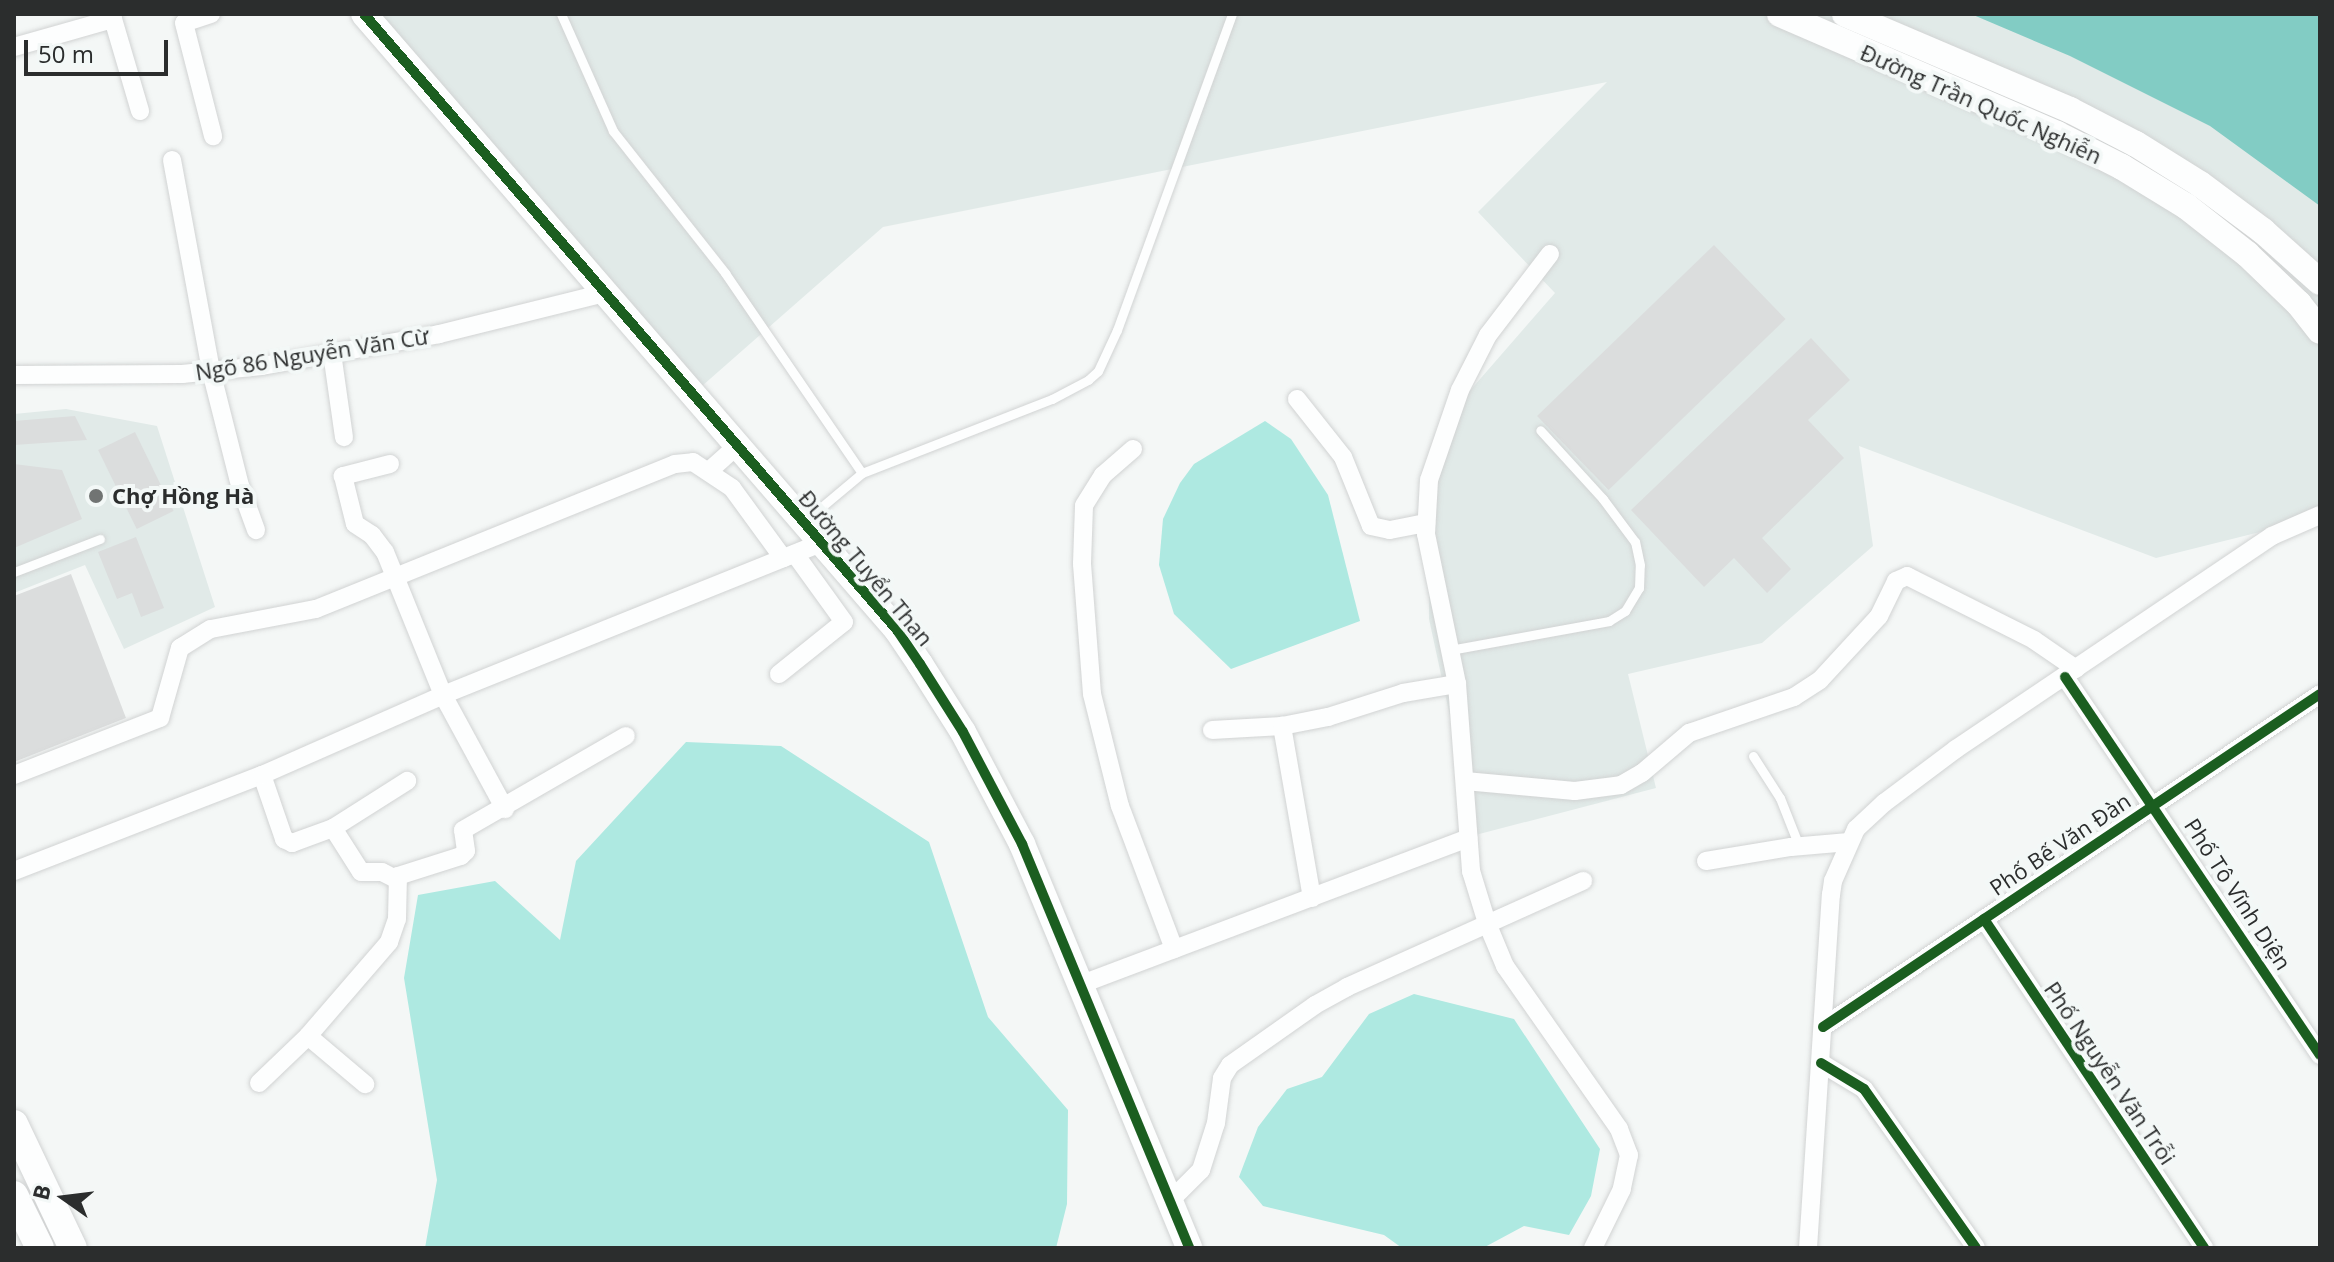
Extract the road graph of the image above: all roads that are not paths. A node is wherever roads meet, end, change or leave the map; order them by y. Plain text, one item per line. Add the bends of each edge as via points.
1 (211, 14) edge
2 (364, 14) edge
3 (561, 14) edge
4 (1232, 14) edge
5 (1780, 14) edge
6 (1845, 14) edge
7 (122, 16) edge
8 (182, 18) edge
9 (14, 47) edge
10 (140, 111) dead end
11 (213, 136) dead end
12 (172, 160) dead end
13 (1550, 254) dead end
14 (2320, 282) edge
15 (605, 293) junction
16 (2320, 331) edge
17 (332, 353) junction
18 (211, 371) junction
19 (14, 375) edge
20 (1297, 399) dead end
21 (1540, 430) dead end
22 (344, 437) dead end
23 (737, 446) junction
24 (1133, 449) dead end
25 (390, 464) dead end
26 (709, 471) junction
27 (862, 473) junction
28 (2320, 515) edge
29 (808, 517) junction
30 (1426, 523) junction
31 (256, 530) dead end
32 (100, 539) dead end
33 (821, 543) junction
34 (789, 556) junction
35 (14, 572) edge
36 (394, 578) junction
37 (1450, 650) junction
38 (2071, 673) junction
39 (779, 674) dead end
40 (1457, 684) junction
41 (443, 695) junction
42 (2320, 695) edge
43 (1282, 726) junction
44 (1212, 730) dead end
45 (626, 736) dead end
46 (1753, 756) dead end
47 (14, 775) edge
48 (262, 775) junction
49 (407, 781) dead end
50 (1465, 781) junction
51 (2154, 805) junction
52 (505, 809) junction
53 (333, 828) junction
54 (1468, 838) junction
55 (1849, 842) junction
56 (1799, 846) junction
57 (1706, 861) dead end
58 (14, 871) edge
59 (396, 879) junction
60 (1583, 881) dead end
61 (1312, 898) junction
62 (1984, 919) junction
63 (1487, 923) junction
64 (1174, 949) junction
65 (1082, 984) junction
66 (1823, 1027) junction
67 (308, 1036) junction
68 (2320, 1055) edge
69 (1821, 1063) junction
70 (259, 1083) dead end
71 (365, 1084) dead end
72 (14, 1124) edge
73 (14, 1195) edge
74 (1170, 1201) junction
75 (27, 1230) edge
76 (1190, 1246) edge
77 (73, 1248) edge
78 (1593, 1248) edge
79 (1808, 1248) edge
80 (1976, 1248) edge
81 (2204, 1248) edge

1 - 8 street
2 - 15 street, Đường Tuyển Than
3 - 27 lane via 613,131 725,273
4 - 27 lane via 1098,371 1052,399
5 - 16 street, Đường Trần Quốc Nghiễn via 2122,167 2186,206 2247,254
6 - 14 street, Đường Trần Quốc Nghiễn via 2070,110 2136,144 2263,231
7 - 9 street
7 - 10 street
8 - 11 street
12 - 18 street
13 - 30 street via 1488,335 1460,390 1429,480
15 - 17 street, Ngõ 86 Nguyễn Văn Cừ via 439,334
15 - 23 street, Đường Tuyển Than
17 - 18 street, Ngõ 86 Nguyễn Văn Cừ
17 - 22 street
18 - 19 street, Ngõ 86 Nguyễn Văn Cừ
18 - 31 street
20 - 30 street via 1343,457 1371,526 1390,530
21 - 37 lane via 1635,542 1639,588 1625,611 1609,621
23 - 26 street
23 - 29 street, Đường Tuyển Than
24 - 64 street via 1103,475 1084,506 1087,635 1102,746 1148,888
25 - 36 street via 341,479 355,524 385,552
26 - 34 street via 732,488
26 - 36 street via 693,462 675,464
27 - 29 lane
28 - 38 street via 2272,536
29 - 33 street, Đường Tuyển Than
30 - 37 street
32 - 35 lane
33 - 34 street
33 - 65 street, Đường Tuyển Than via 897,630 963,732 1022,844
34 - 39 street via 844,622
34 - 41 street
36 - 41 street
36 - 47 street via 316,609 211,629 180,648 160,718
37 - 40 street
38 - 50 street via 2034,640 1907,576 1896,581 1879,616 1820,680 1794,697 1689,733 1621,785 1575,791
38 - 51 street, Phố Tô Vĩnh Diện
38 - 55 street via 1912,781 1856,829
40 - 43 street via 1393,695
40 - 50 street
41 - 48 street
41 - 52 street
42 - 51 street, Phố Bế Văn Đàn
43 - 44 street
43 - 61 street
45 - 52 street
46 - 56 lane via 1780,798
48 - 53 street via 288,842
48 - 58 street
49 - 53 street
50 - 54 street
51 - 62 street, Phố Bế Văn Đàn
51 - 68 street, Phố Tô Vĩnh Diện
52 - 59 street via 463,830 466,851 461,856
53 - 59 street via 361,872 382,872
54 - 61 street
54 - 63 street via 1471,871
55 - 56 street
55 - 66 street via 1831,895
56 - 57 street
59 - 67 street via 397,919 389,942
60 - 63 street
61 - 64 street
62 - 66 street, Phố Bế Văn Đàn
62 - 81 street, Phố Nguyễn Văn Trỗi
63 - 74 street via 1336,993 1230,1065 1222,1078 1216,1123 1201,1170
63 - 78 street via 1505,966 1624,1137 1627,1170
64 - 65 street
65 - 74 street, Đường Tuyển Than
66 - 69 street
67 - 70 street
67 - 71 street
69 - 79 street
69 - 80 street via 1864,1089
72 - 77 main road
73 - 75 main road
74 - 76 street, Đường Tuyển Than

